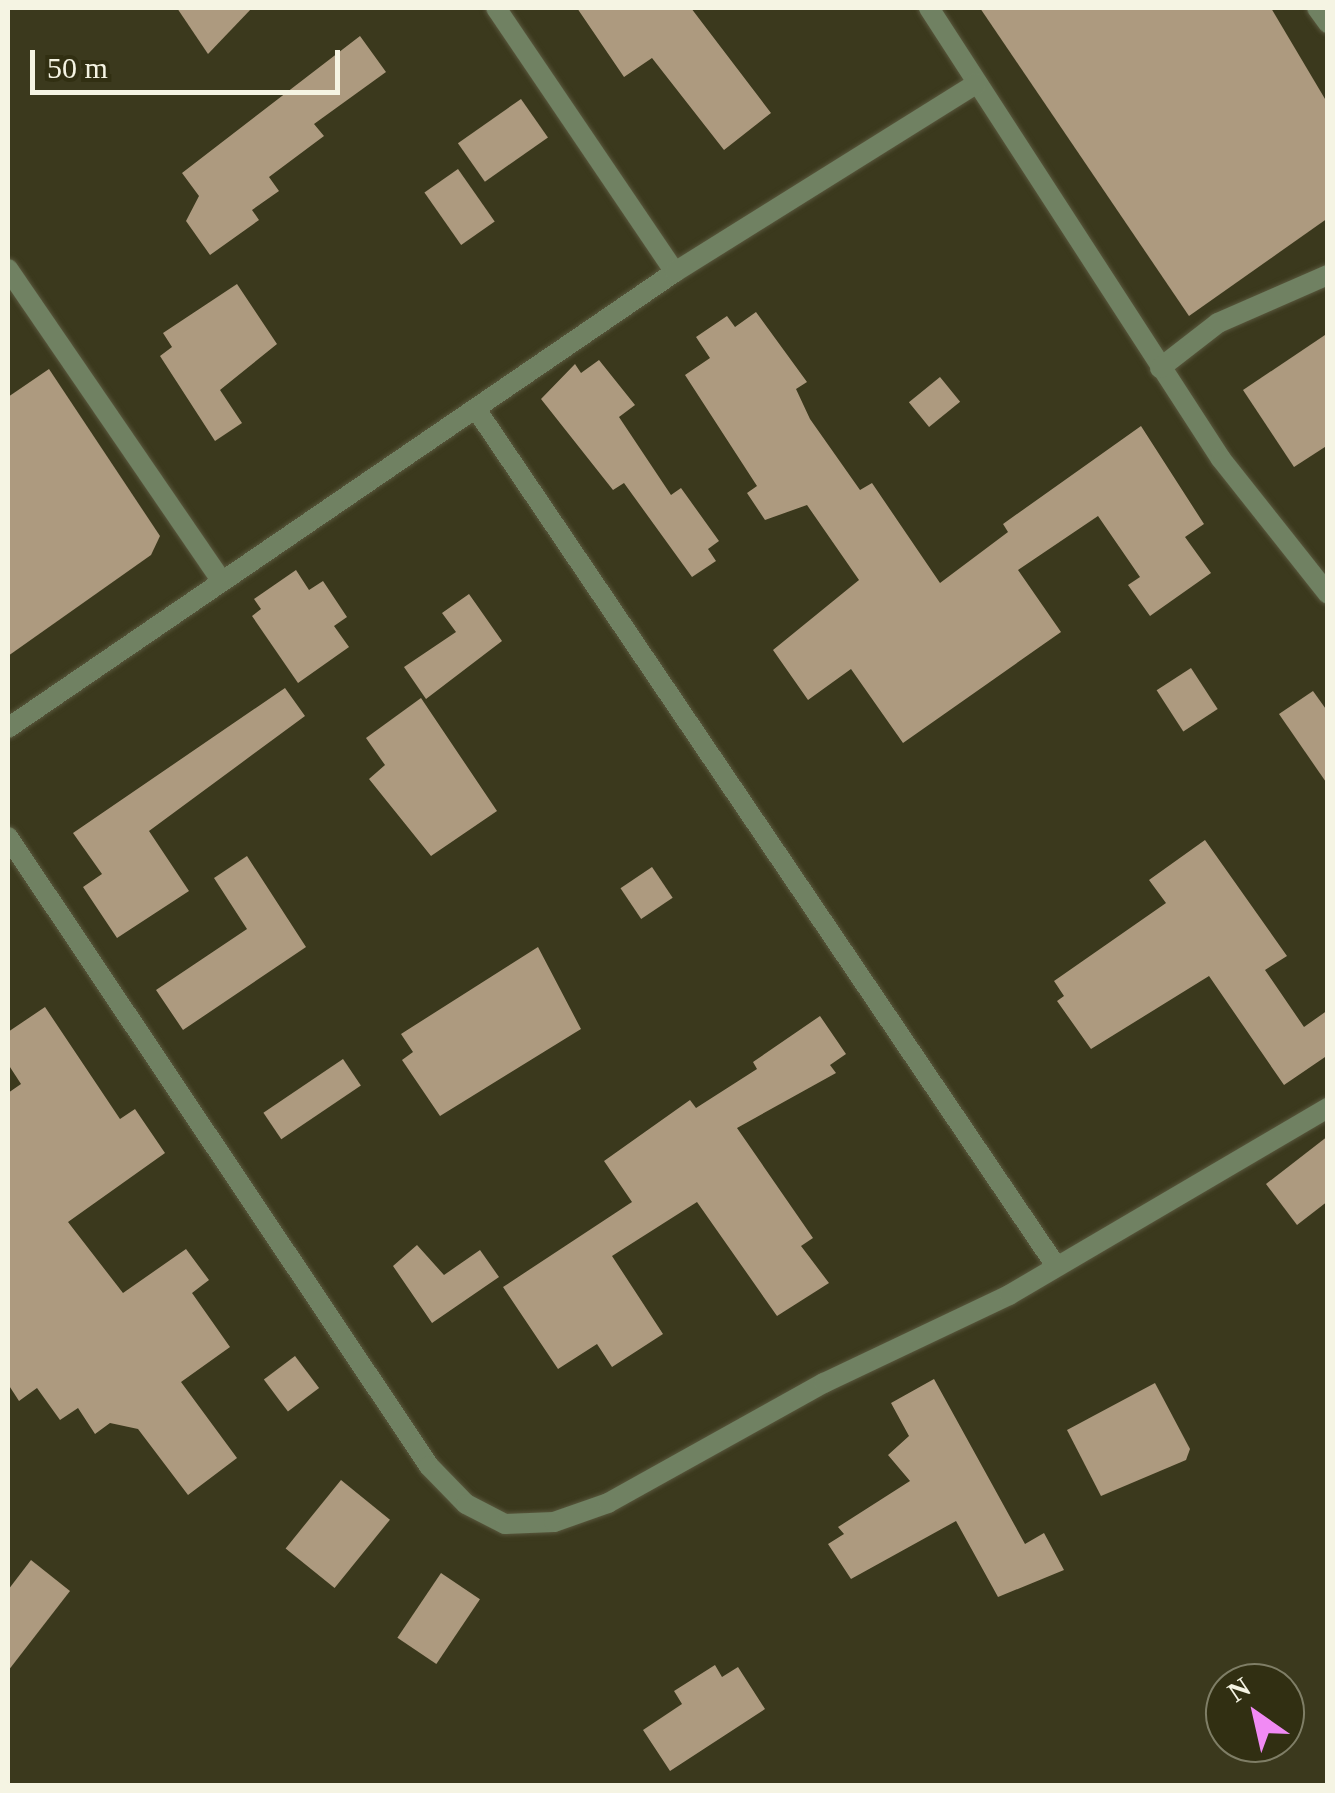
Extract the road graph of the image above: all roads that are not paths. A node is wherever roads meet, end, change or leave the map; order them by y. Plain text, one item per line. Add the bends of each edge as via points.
1 (496, 8) edge
2 (1317, 8) edge
3 (938, 11) edge
4 (1328, 23) edge
5 (978, 83) junction
6 (8, 268) edge
7 (675, 272) junction
8 (1328, 275) edge
9 (1160, 368) junction
10 (476, 409) junction
11 (220, 578) junction
12 (1328, 594) edge
13 (8, 728) edge
14 (8, 837) edge
15 (1328, 1108) edge
16 (1054, 1263) junction

1 - 7 street
2 - 4 street
3 - 5 street
5 - 7 street
5 - 9 street
6 - 11 street
7 - 10 street
8 - 9 street via 1218,323
9 - 12 street
10 - 11 street
10 - 16 street
11 - 13 street
14 - 16 street via 429,1466 466,1504 505,1524 554,1522 608,1504
15 - 16 street

